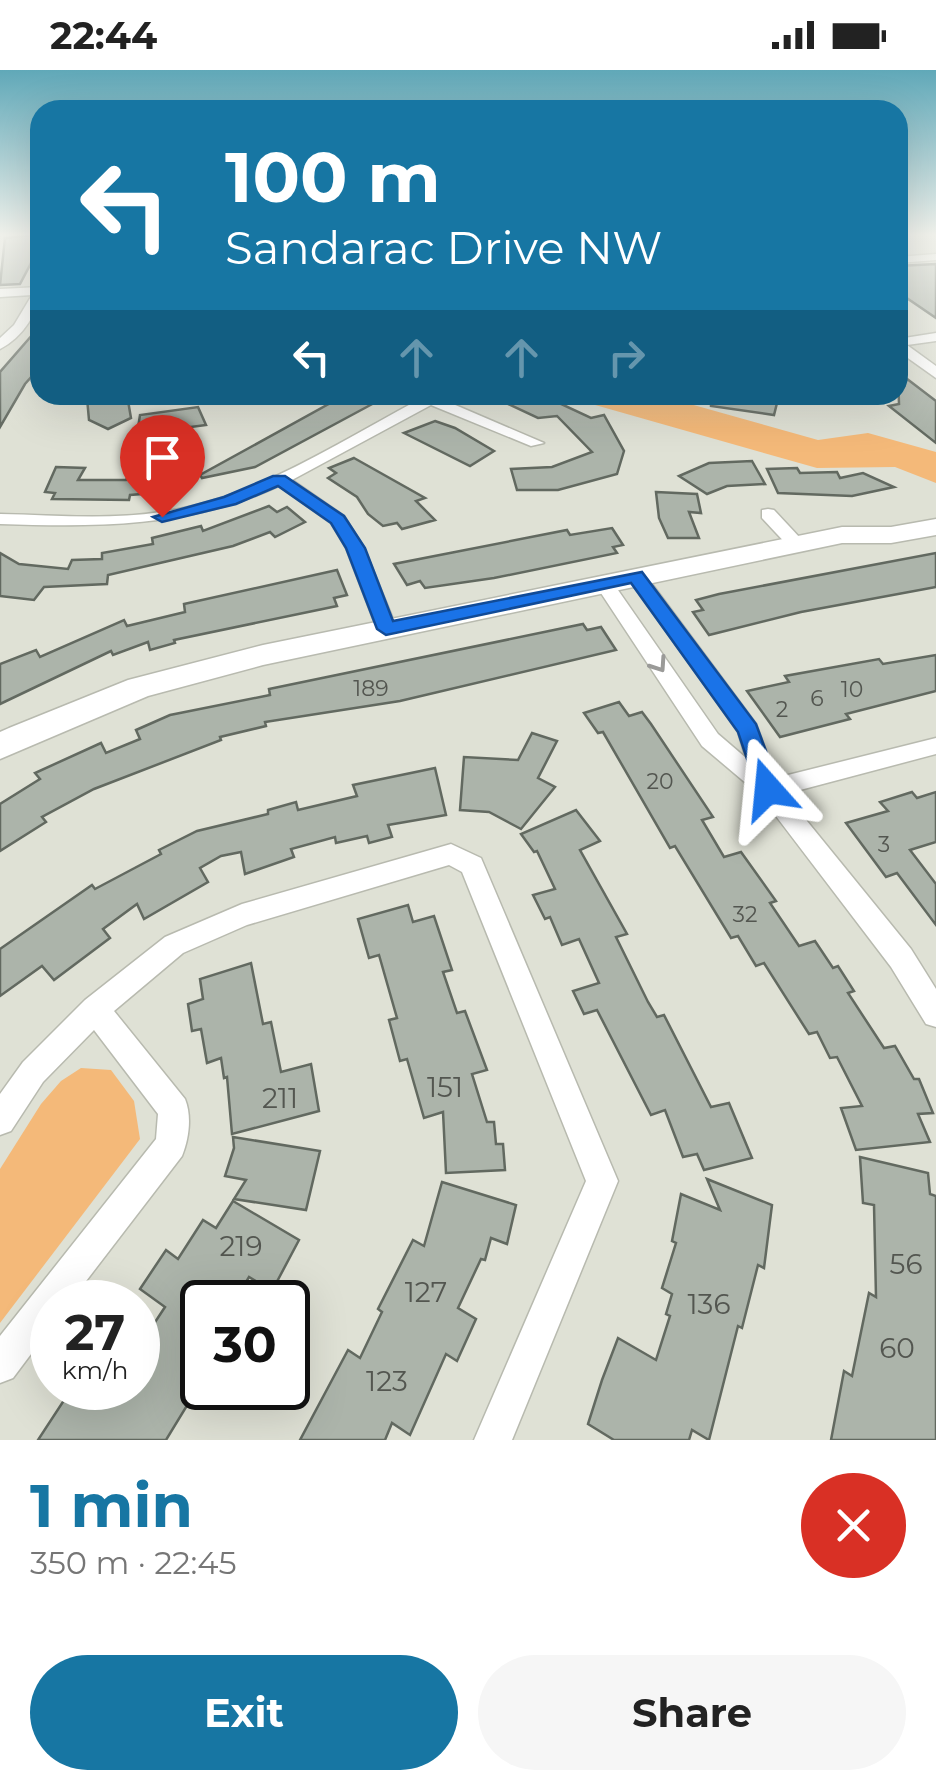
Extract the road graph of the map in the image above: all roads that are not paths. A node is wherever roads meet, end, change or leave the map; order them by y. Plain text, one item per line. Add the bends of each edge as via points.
1 (30, 308) edge
2 (936, 337) edge
3 (908, 343) edge
4 (0, 344) edge
5 (908, 351) edge
6 (936, 374) edge
7 (410, 405) edge
8 (443, 405) edge
9 (536, 443) dead end
10 (279, 479) junction
11 (936, 505) edge
12 (768, 514) dead end
13 (0, 519) edge
14 (75, 520) junction
15 (936, 527) edge
16 (842, 535) junction
17 (65, 537) dead end
18 (796, 544) junction
19 (636, 576) junction
20 (604, 584) junction
21 (386, 629) junction
22 (936, 746) edge
23 (0, 747) edge
24 (768, 789) junction
25 (94, 1010) junction
26 (936, 1014) edge
27 (0, 1120) edge
28 (0, 1365) edge
29 (493, 1440) edge

1 - 4 street
2 - 3 street
5 - 6 street
7 - 10 street
8 - 9 street
10 - 14 street via 162,517
10 - 21 street via 338,520 356,548
11 - 16 street
12 - 18 street
13 - 14 street
14 - 17 street
15 - 16 street
16 - 18 street
18 - 19 street
19 - 20 street
19 - 24 street via 748,730
20 - 21 street
20 -> 24 street via 710,740
21 - 23 street via 139,688
22 - 24 street
24 - 26 street via 901,958
25 - 27 street via 33,1072
25 - 28 street via 174,1110 171,1145
25 - 29 street via 174,945 242,915 451,854 472,865 602,1181

